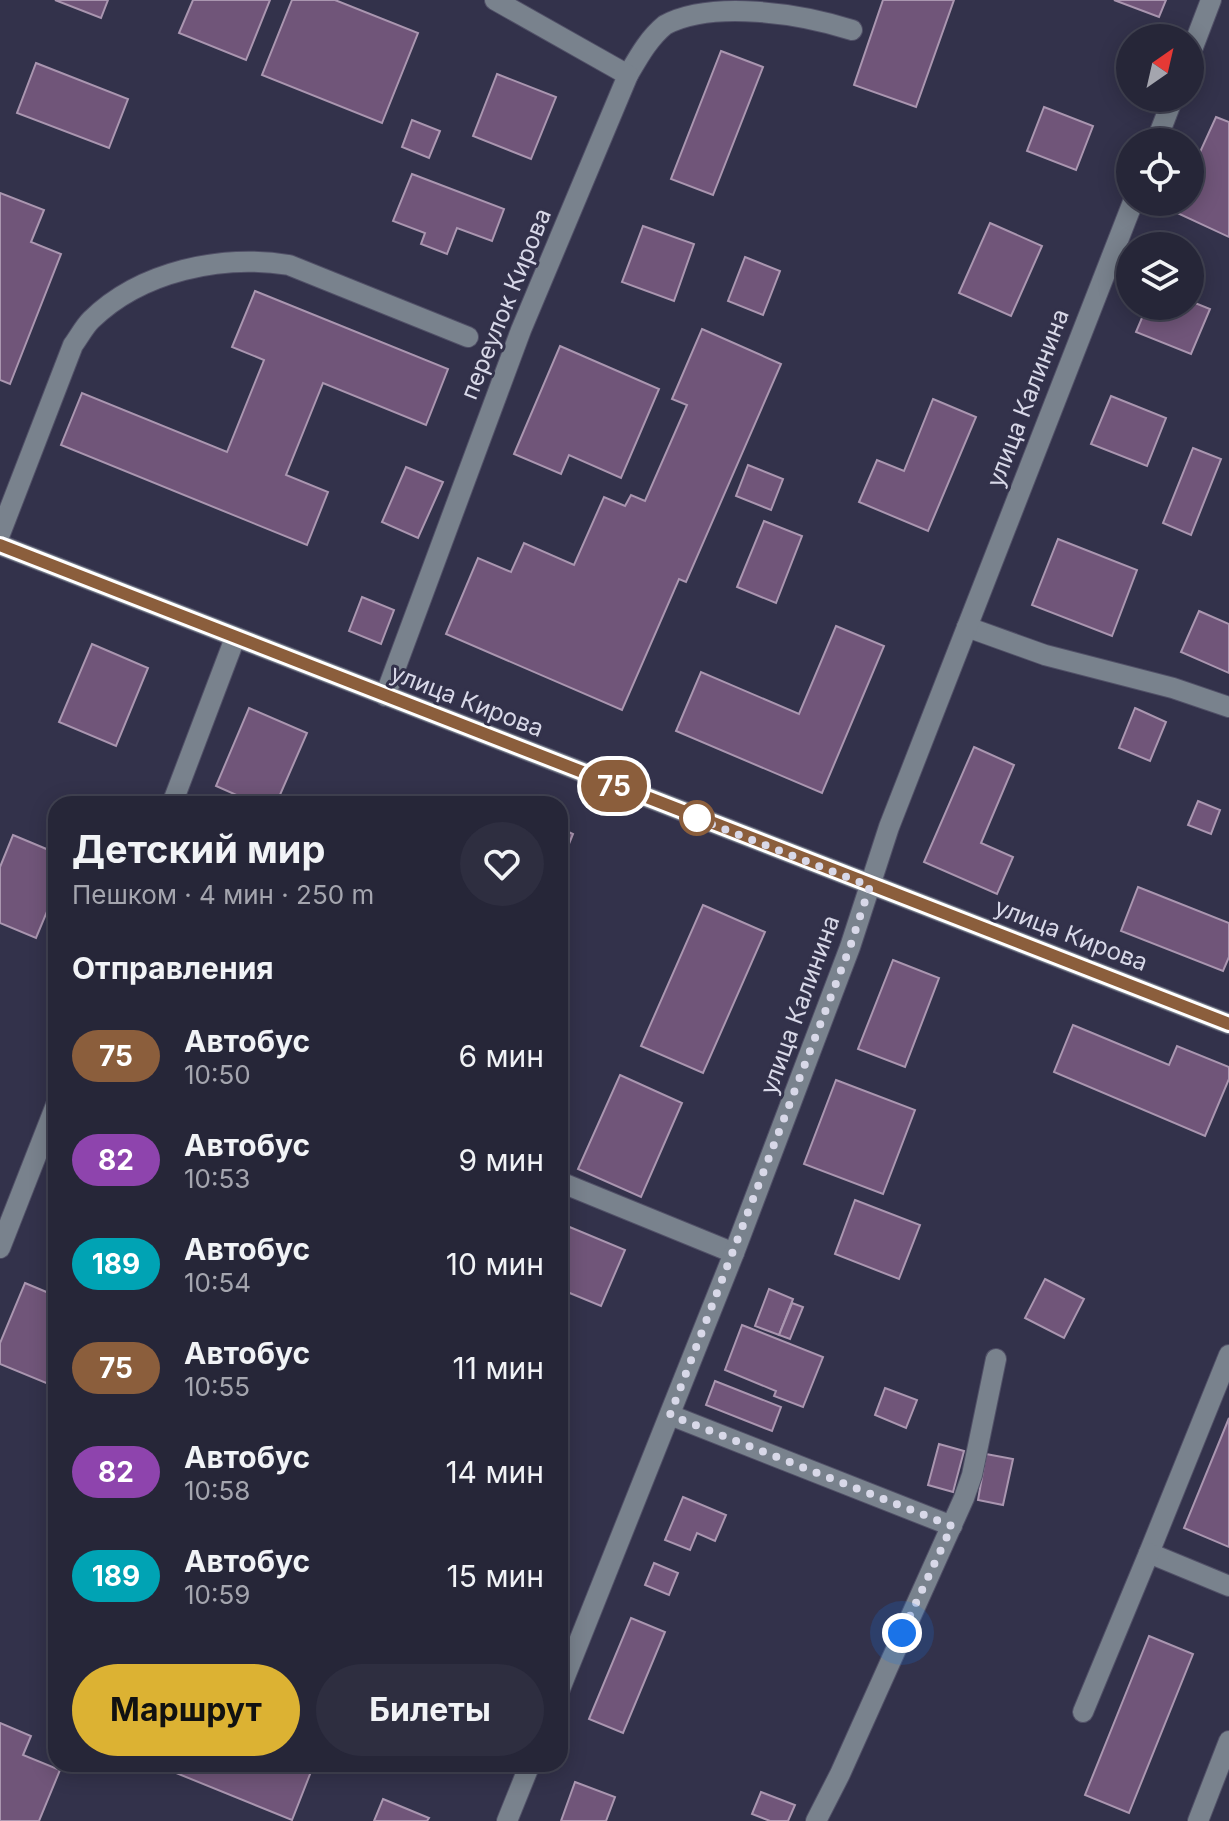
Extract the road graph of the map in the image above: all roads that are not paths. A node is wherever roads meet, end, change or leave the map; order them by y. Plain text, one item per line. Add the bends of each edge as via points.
1 (495, 0) edge
2 (1211, 0) edge
3 (1202, 24) edge
4 (852, 30) dead end
5 (628, 75) junction
6 (1128, 216) edge
7 (468, 337) dead end
8 (0, 534) edge
9 (0, 545) edge
10 (967, 627) junction
11 (235, 638) junction
12 (385, 696) junction
13 (1229, 707) edge
14 (175, 796) edge
15 (870, 886) junction
16 (1229, 1024) edge
17 (48, 1125) edge
18 (568, 1185) edge
19 (0, 1248) edge
20 (734, 1253) junction
21 (1229, 1355) edge
22 (996, 1359) dead end
23 (670, 1415) junction
24 (952, 1526) junction
25 (1149, 1553) junction
26 (1229, 1586) edge
27 (568, 1669) edge
28 (1083, 1712) dead end
29 (1229, 1741) edge
30 (527, 1772) edge
31 (507, 1821) edge
32 (816, 1821) edge
33 (1198, 1821) edge

1 - 5 street
2 - 3 street
4 - 5 street, переулок Кирова via 733,4 699,7 666,24
5 - 12 street, переулок Кирова via 521,330
6 - 10 street, улица Калинина
7 - 8 street via 289,265 260,260 182,270 141,286 89,321 73,345
9 - 11 street, улица Кирова
10 - 13 street via 1045,655
10 - 15 street, улица Калинина
11 - 12 street, улица Кирова
11 - 14 street
12 - 15 street, улица Кирова
15 - 16 street, улица Кирова
15 - 20 street, улица Калинина
17 - 19 street
18 - 20 street
20 - 23 street, улица Калинина
21 - 25 street
22 - 24 street via 972,1475
23 - 24 street
23 - 27 street, улица Калинина
24 - 32 street
25 - 26 street
25 - 28 street
29 - 33 street
30 - 31 street

